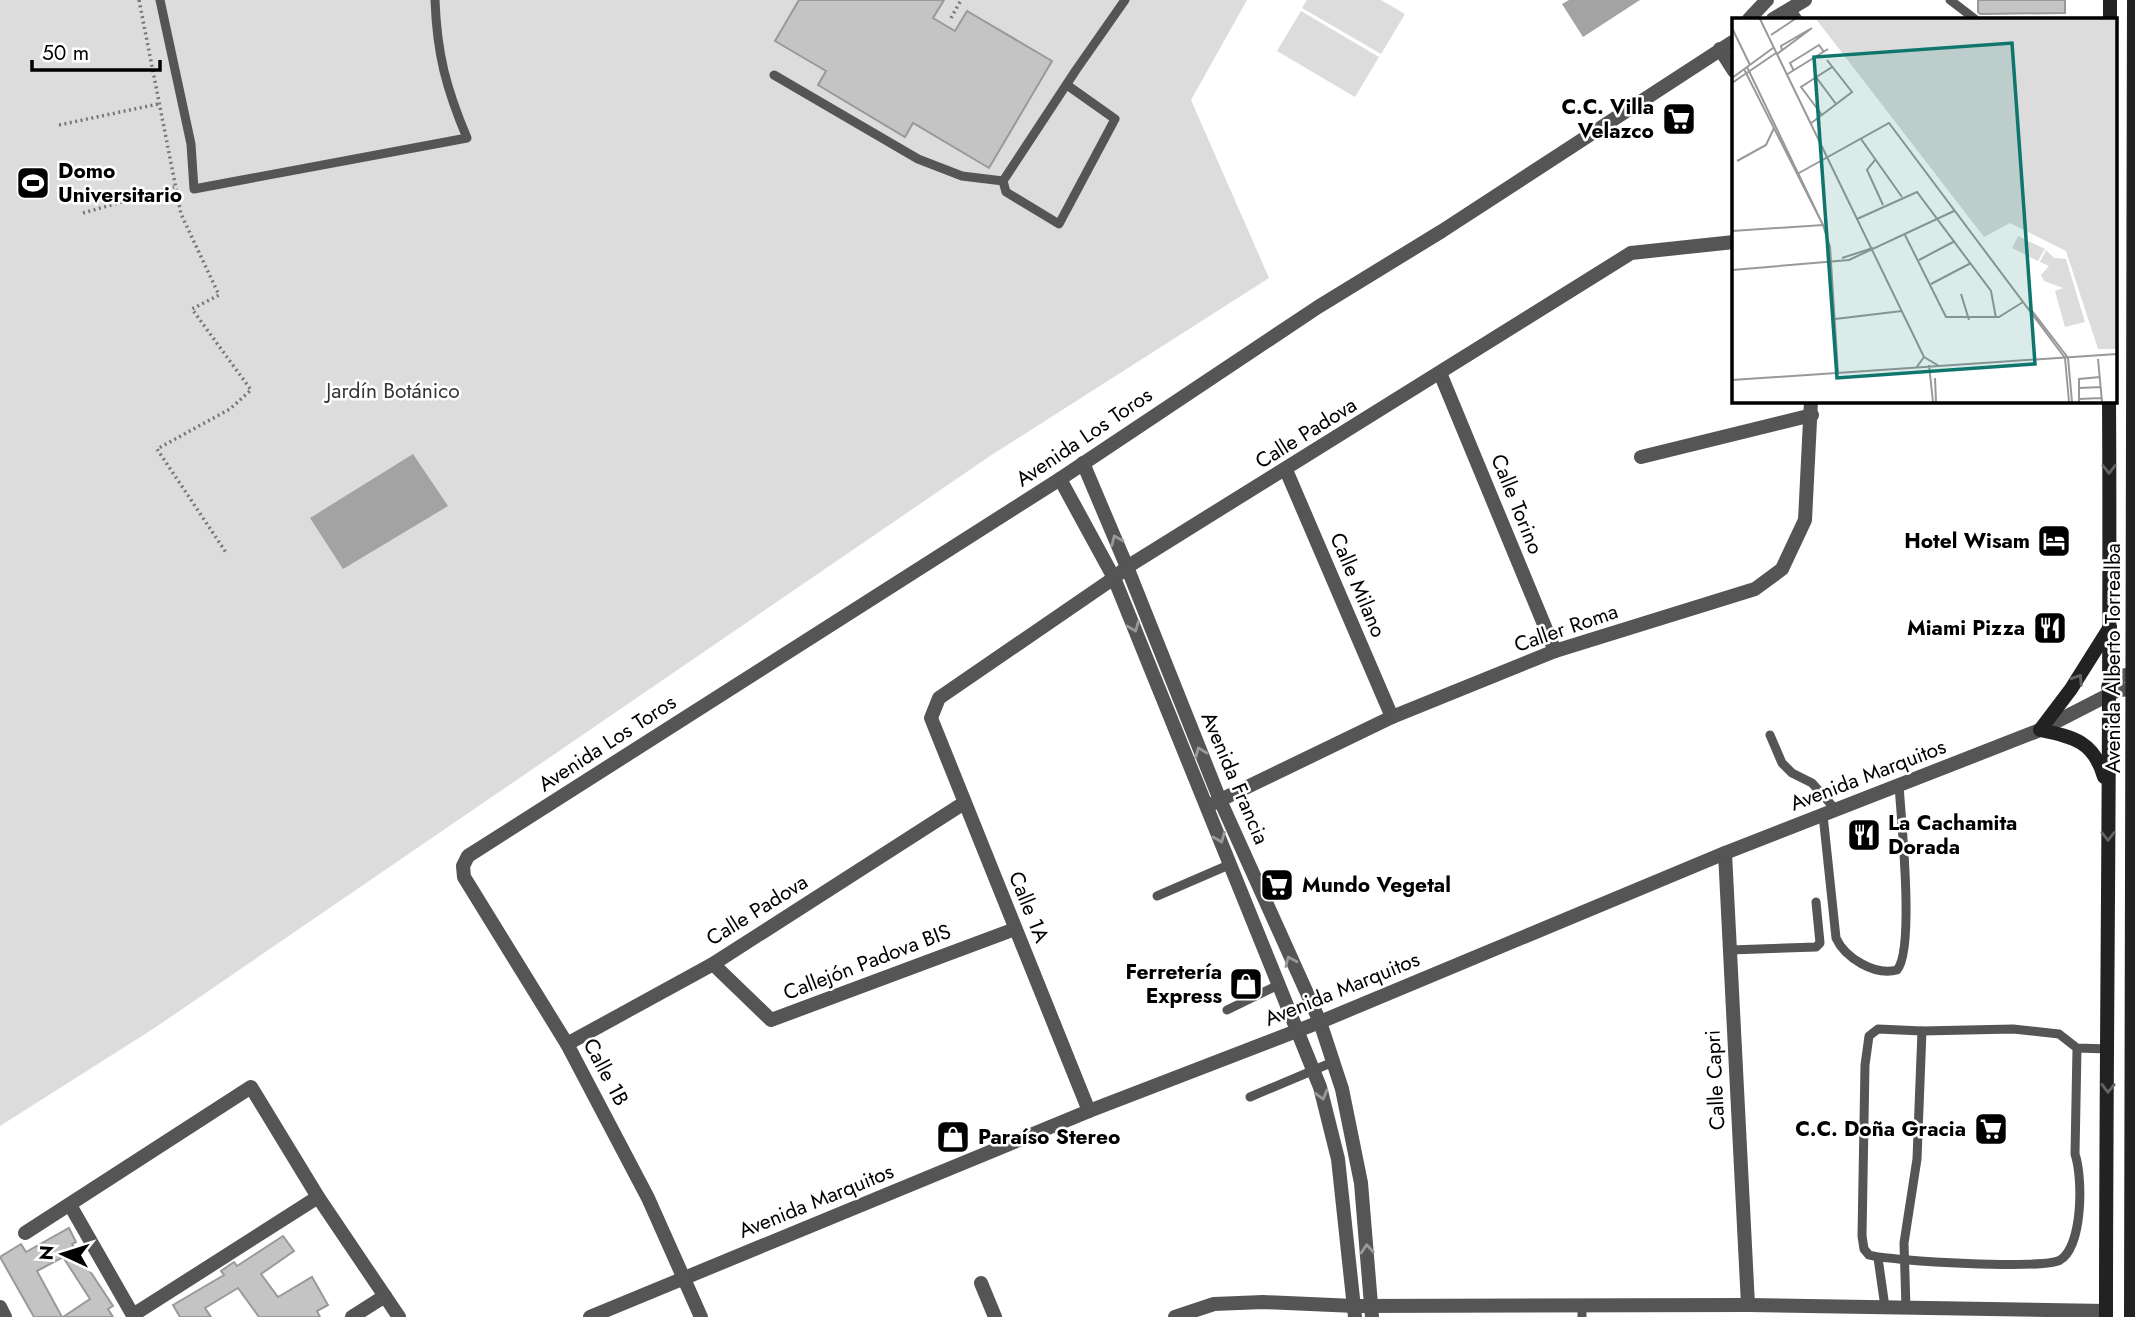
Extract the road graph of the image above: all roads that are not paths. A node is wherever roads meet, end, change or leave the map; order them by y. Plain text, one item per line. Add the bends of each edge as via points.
1 (160, 0) edge
2 (435, 0) edge
3 (1125, 0) edge
4 (1767, 0) edge
5 (1805, 0) edge
6 (1950, 0) edge
7 (2110, 0) edge
8 (2134, 0) edge
9 (1795, 14) edge
10 (1750, 18) edge
11 (1777, 18) edge
12 (1974, 18) edge
13 (2110, 18) edge
14 (1732, 36) edge
15 (1732, 42) edge
16 (1720, 49) junction
17 (1732, 68) edge
18 (774, 75) dead end
19 (1067, 85) junction
20 (1003, 181) junction
21 (2134, 184) edge
22 (1732, 242) edge
23 (1440, 373) junction
24 (2109, 402) edge
25 (1812, 408) edge
26 (1641, 457) dead end
27 (1083, 463) junction
28 (1286, 470) junction
29 (1060, 479) junction
30 (1127, 567) junction
31 (1114, 578) junction
32 (2134, 601) edge
33 (2111, 625) junction
34 (1555, 651) junction
35 (2134, 673) edge
36 (2134, 689) edge
37 (2108, 691) junction
38 (1392, 717) junction
39 (931, 718) joint
40 (2040, 730) junction
41 (1770, 735) dead end
42 (2134, 752) edge
43 (1899, 785) junction
44 (2107, 788) junction
45 (964, 803) junction
46 (1213, 803) junction
47 (1830, 813) junction
48 (1725, 853) junction
49 (468, 856) joint
50 (1231, 864) junction
51 (1157, 896) dead end
52 (1816, 902) dead end
53 (1015, 929) junction
54 (1730, 950) junction
55 (713, 964) junction
56 (1280, 984) junction
57 (1227, 1010) dead end
58 (1320, 1022) junction
59 (1298, 1030) junction
60 (1922, 1031) junction
61 (567, 1044) junction
62 (2077, 1048) junction
63 (2108, 1049) junction
64 (1333, 1062) junction
65 (1314, 1071) junction
66 (1250, 1097) dead end
67 (1089, 1111) junction
68 (318, 1196) junction
69 (70, 1205) junction
70 (25, 1233) dead end
71 (1878, 1258) junction
72 (1903, 1259) junction
73 (685, 1278) junction
74 (981, 1283) dead end
75 (386, 1296) junction
76 (1748, 1305) junction
77 (0, 1307) edge
78 (1885, 1307) junction
79 (1906, 1308) junction
80 (1582, 1311) edge
81 (1355, 1312) edge
82 (1372, 1312) edge
83 (2132, 1313) edge
84 (2106, 1314) edge
85 (133, 1316) edge
86 (5, 1317) edge
87 (352, 1317) edge
88 (399, 1317) edge
89 (590, 1317) edge
90 (701, 1317) edge
91 (995, 1317) edge
92 (1175, 1317) edge

1 - 2 lane via 191,144 194,189 467,138 450,97 437,42
3 - 19 lane
4 - 10 street
5 - 9 street
6 - 12 lane
7 - 13 main road
8 - 21 main road, Avenida Alberto Torrealba
9 - 11 street
14 - 16 street
15 - 16 street
16 - 17 street
16 - 27 street, Avenida Los Toros
18 - 20 lane via 918,159 962,176
19 - 20 lane
19 - 20 lane via 1115,119 1059,224 1006,192
21 - 32 main road, Avenida Alberto Torrealba
22 - 23 street, Calle Padova via 1631,253
23 - 28 street, Calle Padova
23 - 34 street, Calle Torino
24 -> 33 main road, Avenida Alberto Torrealba
25 - 26 street
25 - 34 street, Caller Roma via 1805,520 1782,569 1755,589
27 - 29 street, Avenida Los Toros
30 -> 27 street, Avenida Francia
28 - 30 street, Calle Padova
28 - 38 street, Calle Milano
29 - 31 street, Avenida Francia
29 - 49 street, Avenida Los Toros
30 - 31 street, Calle Padova
46 -> 30 street, Avenida Francia
31 - 39 street, Calle Padova via 939,698
31 -> 46 street, Avenida Francia
32 - 35 main road, Avenida Alberto Torrealba
33 - 37 main road, Avenida Alberto Torrealba
40 -> 33 main road
34 - 38 street, Caller Roma
35 - 36 main road, Avenida Alberto Torrealba
35 - 37 street via 2121,676
36 - 37 street
36 - 42 main road, Avenida Alberto Torrealba
37 - 40 street, Avenida Marquitos
37 - 44 main road, Avenida Alberto Torrealba
38 - 46 street, Caller Roma
39 - 45 street, Calle 1A
40 - 43 street, Avenida Marquitos
40 - 44 main road via 2086,746 2099,762
41 - 47 lane via 1782,763 1812,783
42 - 83 main road, Avenida Alberto Torrealba
43 - 47 street, Avenida Marquitos
43 - 47 lane via 1906,932 1902,965 1897,970 1881,971 1854,959 1836,938
44 -> 63 main road, Avenida Alberto Torrealba
45 - 53 street, Calle 1A
45 - 55 street, Calle Padova
46 -> 50 street, Avenida Francia
58 -> 46 street, Avenida Francia
47 - 48 street, Avenida Marquitos
48 - 54 street, Calle Capri
48 - 58 street, Avenida Marquitos
49 - 61 street, Calle 1B via 464,877
50 - 51 lane
50 - 56 street, Avenida Francia
52 - 54 lane via 1820,943 1816,947
53 - 55 street, Callejón Padova BIS via 771,1020
53 - 67 street, Calle 1A
54 - 76 street, Calle Capri
55 - 61 street, Calle Padova
56 - 57 lane
56 - 59 street, Avenida Francia
58 - 59 street, Avenida Marquitos
58 - 64 street, Avenida Francia
59 - 65 street, Avenida Francia
59 - 67 street, Avenida Marquitos
60 - 62 lane via 2014,1029 2059,1034
60 - 71 lane via 1878,1029 1869,1036 1866,1047 1862,1236 1864,1249
60 - 72 lane via 1917,1159
61 - 73 street, Calle 1B
62 - 63 lane
62 - 72 lane via 2075,1154 2079,1168 2076,1236 2070,1252 2058,1262 2031,1264
63 -> 84 main road, Avenida Alberto Torrealba
64 - 65 lane
82 -> 64 street, Avenida Francia via 1361,1183
65 - 66 lane
65 -> 81 street, Avenida Francia via 1338,1159
67 - 73 street, Avenida Marquitos
68 - 69 street via 251,1087
68 - 75 street
68 - 85 street
69 - 70 street
69 - 85 street
71 - 72 lane
71 - 78 lane
72 - 79 lane
73 - 89 street, Avenida Marquitos
73 - 90 street, Calle 1B
74 - 91 street
75 - 87 street
75 - 88 street
76 - 78 street
76 - 80 street
77 - 86 street
78 - 79 street
79 - 84 street
80 - 82 street
81 - 82 street
81 - 92 street via 1262,1302 1214,1304

